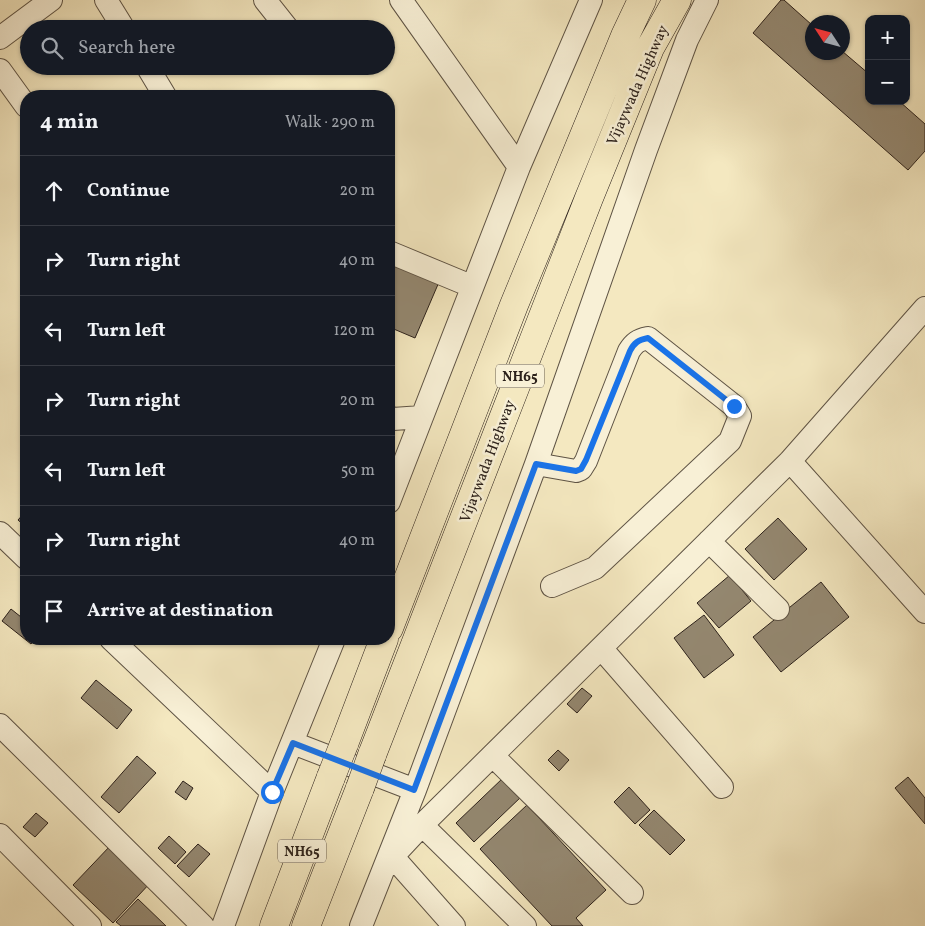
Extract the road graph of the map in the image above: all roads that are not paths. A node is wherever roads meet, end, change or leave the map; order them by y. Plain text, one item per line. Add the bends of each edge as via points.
1 (51, 0) edge
2 (106, 0) edge
3 (265, 0) edge
4 (401, 0) edge
5 (591, 0) edge
6 (642, 0) edge
7 (677, 0) edge
8 (707, 0) edge
9 (24, 20) edge
10 (118, 20) edge
11 (281, 20) edge
12 (20, 23) edge
13 (0, 38) edge
14 (0, 70) edge
15 (152, 75) edge
16 (161, 90) edge
17 (20, 98) edge
18 (518, 167) junction
19 (395, 254) edge
20 (471, 286) junction
21 (925, 308) edge
22 (422, 417) junction
23 (395, 418) edge
24 (790, 461) junction
25 (536, 464) junction
26 (395, 485) edge
27 (0, 533) edge
28 (709, 541) junction
29 (20, 552) edge
30 (552, 586) dead end
31 (778, 609) dead end
32 (395, 612) edge
33 (925, 612) edge
34 (117, 645) edge
35 (332, 645) edge
36 (382, 645) edge
37 (601, 648) junction
38 (0, 725) edge
39 (293, 743) junction
40 (492, 756) junction
41 (722, 788) dead end
42 (414, 790) junction
43 (272, 792) junction
44 (422, 825) junction
45 (0, 835) edge
46 (389, 861) junction
47 (632, 893) dead end
48 (90, 926) edge
49 (203, 926) edge
50 (223, 926) edge
51 (274, 926) edge
52 (306, 926) edge
53 (361, 926) edge
54 (454, 926) edge
55 (525, 926) edge

1 - 9 street
2 - 10 street
3 - 11 street
4 - 18 street
5 - 18 street
6 - 32 highway, Vijaywada Highway / NH65 via 514,305
7 - 52 highway, Vijaywada Highway / NH65, bridge via 650,48 589,198
8 - 25 street via 687,40 646,150
12 - 13 street
14 - 17 street
15 - 16 street
18 - 20 street
19 - 20 street
20 - 22 street
21 - 24 street
22 - 23 street
22 - 26 street
24 - 28 street
24 - 33 street
25 - 30 street via 576,471 581,469 630,351 640,339 648,338 734,406 740,416 730,441 595,568
25 - 42 street
27 - 29 street
28 - 31 street
28 - 37 street
34 - 43 street
35 - 39 street
36 - 51 highway, NH65, bridge
37 - 40 street
37 - 41 street
38 - 49 street
39 - 42 street
39 - 43 street
40 - 44 street
40 - 47 street
42 - 46 street
43 - 50 street
44 - 46 street
44 - 55 street
45 - 48 street
46 - 53 street
46 - 54 street

